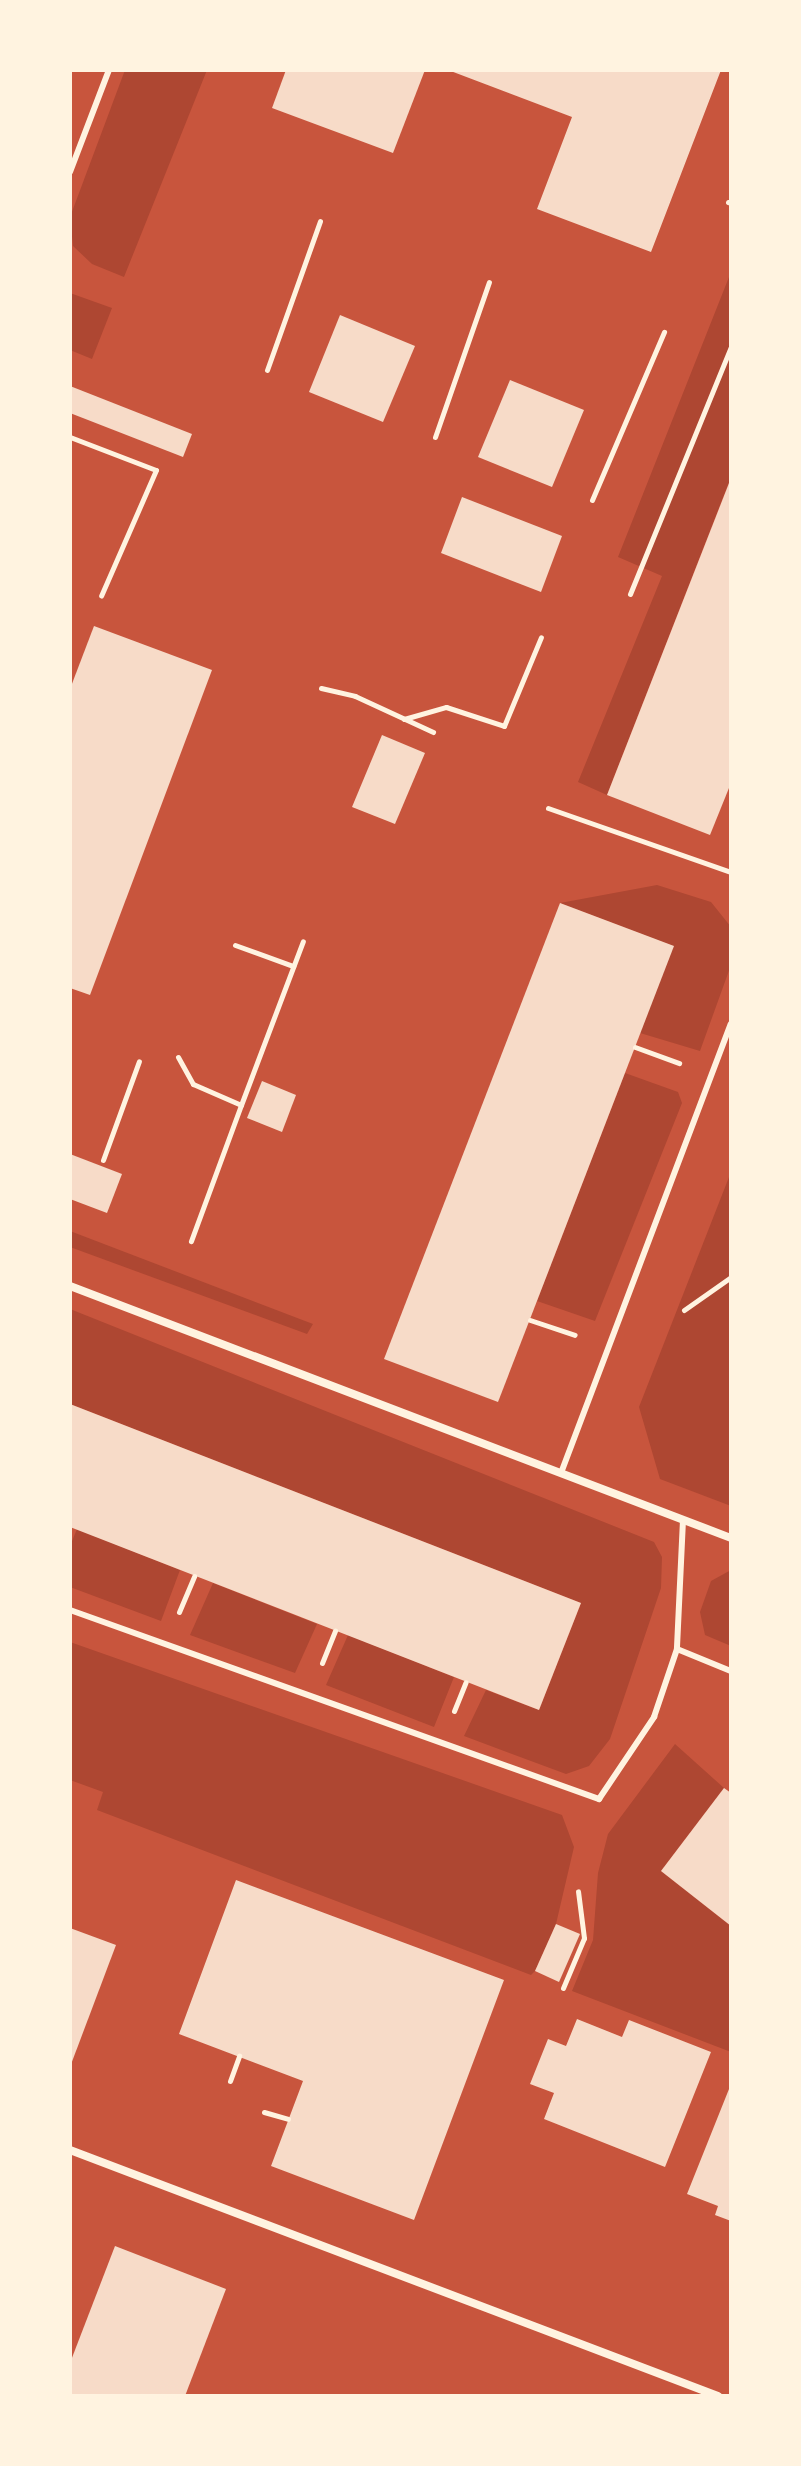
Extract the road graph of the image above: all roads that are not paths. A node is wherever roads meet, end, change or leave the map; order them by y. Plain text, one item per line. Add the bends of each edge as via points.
1 (109, 70) edge
2 (70, 172) edge
3 (731, 1024) edge
4 (70, 1286) edge
5 (561, 1473) junction
6 (683, 1520) junction
7 (731, 1538) edge
8 (70, 1610) edge
9 (677, 1649) junction
10 (731, 1671) edge
11 (70, 2150) edge
12 (718, 2396) edge

1 - 2 lane
3 - 5 lane
4 - 5 street
5 - 6 street
6 - 7 street
6 - 9 lane
8 - 9 lane via 599,1799 654,1717
9 - 10 lane
11 - 12 street

